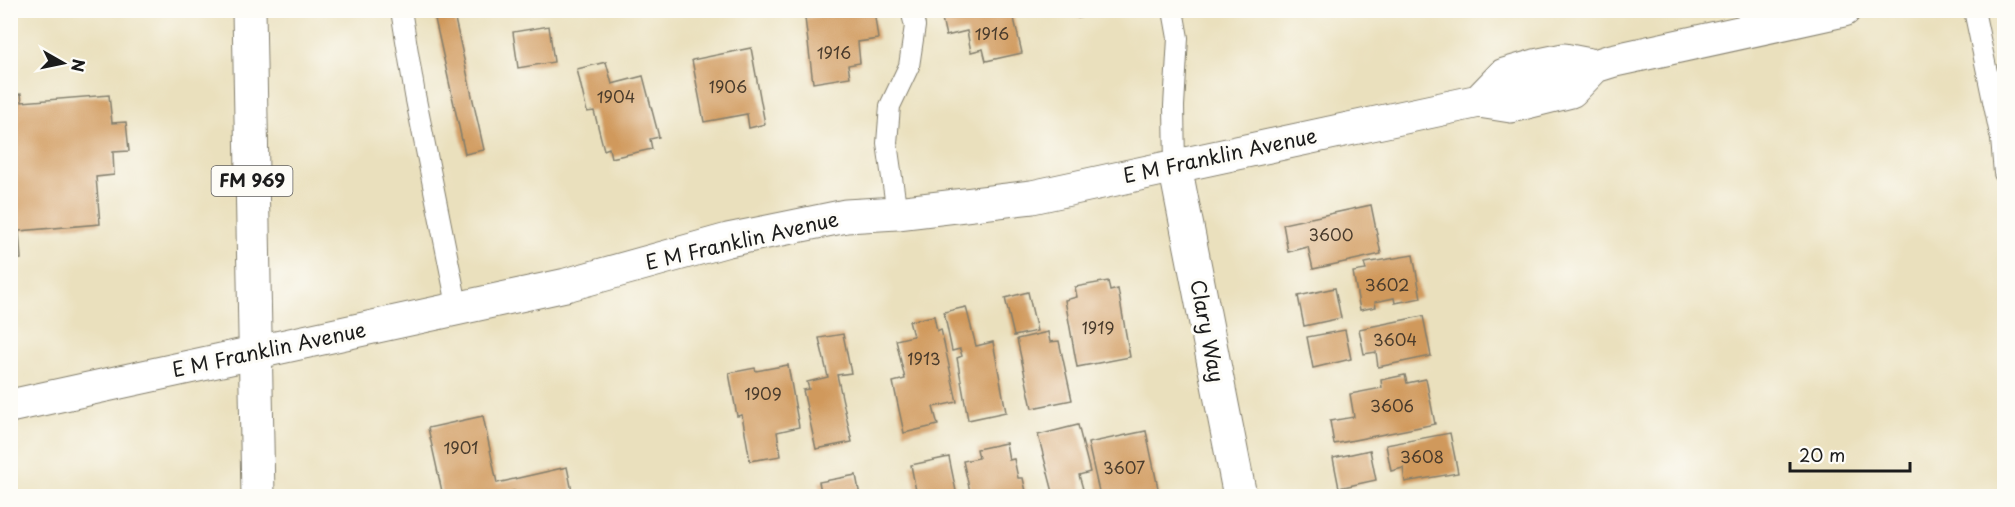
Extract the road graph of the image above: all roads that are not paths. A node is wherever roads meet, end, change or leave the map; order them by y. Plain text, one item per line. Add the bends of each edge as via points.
1 (249, 10) edge
2 (401, 10) edge
3 (911, 10) edge
4 (1173, 10) edge
5 (1844, 10) edge
6 (1974, 10) edge
7 (2001, 128) edge
8 (1175, 166) junction
9 (2004, 173) edge
10 (897, 213) junction
11 (459, 310) junction
12 (255, 352) junction
13 (10, 406) edge
14 (258, 496) edge
15 (1240, 496) edge

1 - 12 street, FM 969
2 - 11 lane
3 - 10 lane via 915,26 912,50 909,66 890,106 887,143
4 - 8 lane via 1178,38
5 - 8 street, E M Franklin Avenue via 1595,66 1564,60 1524,69 1504,75 1479,101
6 - 7 lane
7 - 9 lane
8 - 10 street, E M Franklin Avenue via 1032,198
8 - 15 street, Clary Way
10 - 11 street, E M Franklin Avenue via 846,216 728,240
11 - 12 street, E M Franklin Avenue
12 - 13 street, E M Franklin Avenue
12 - 14 street, FM 969

